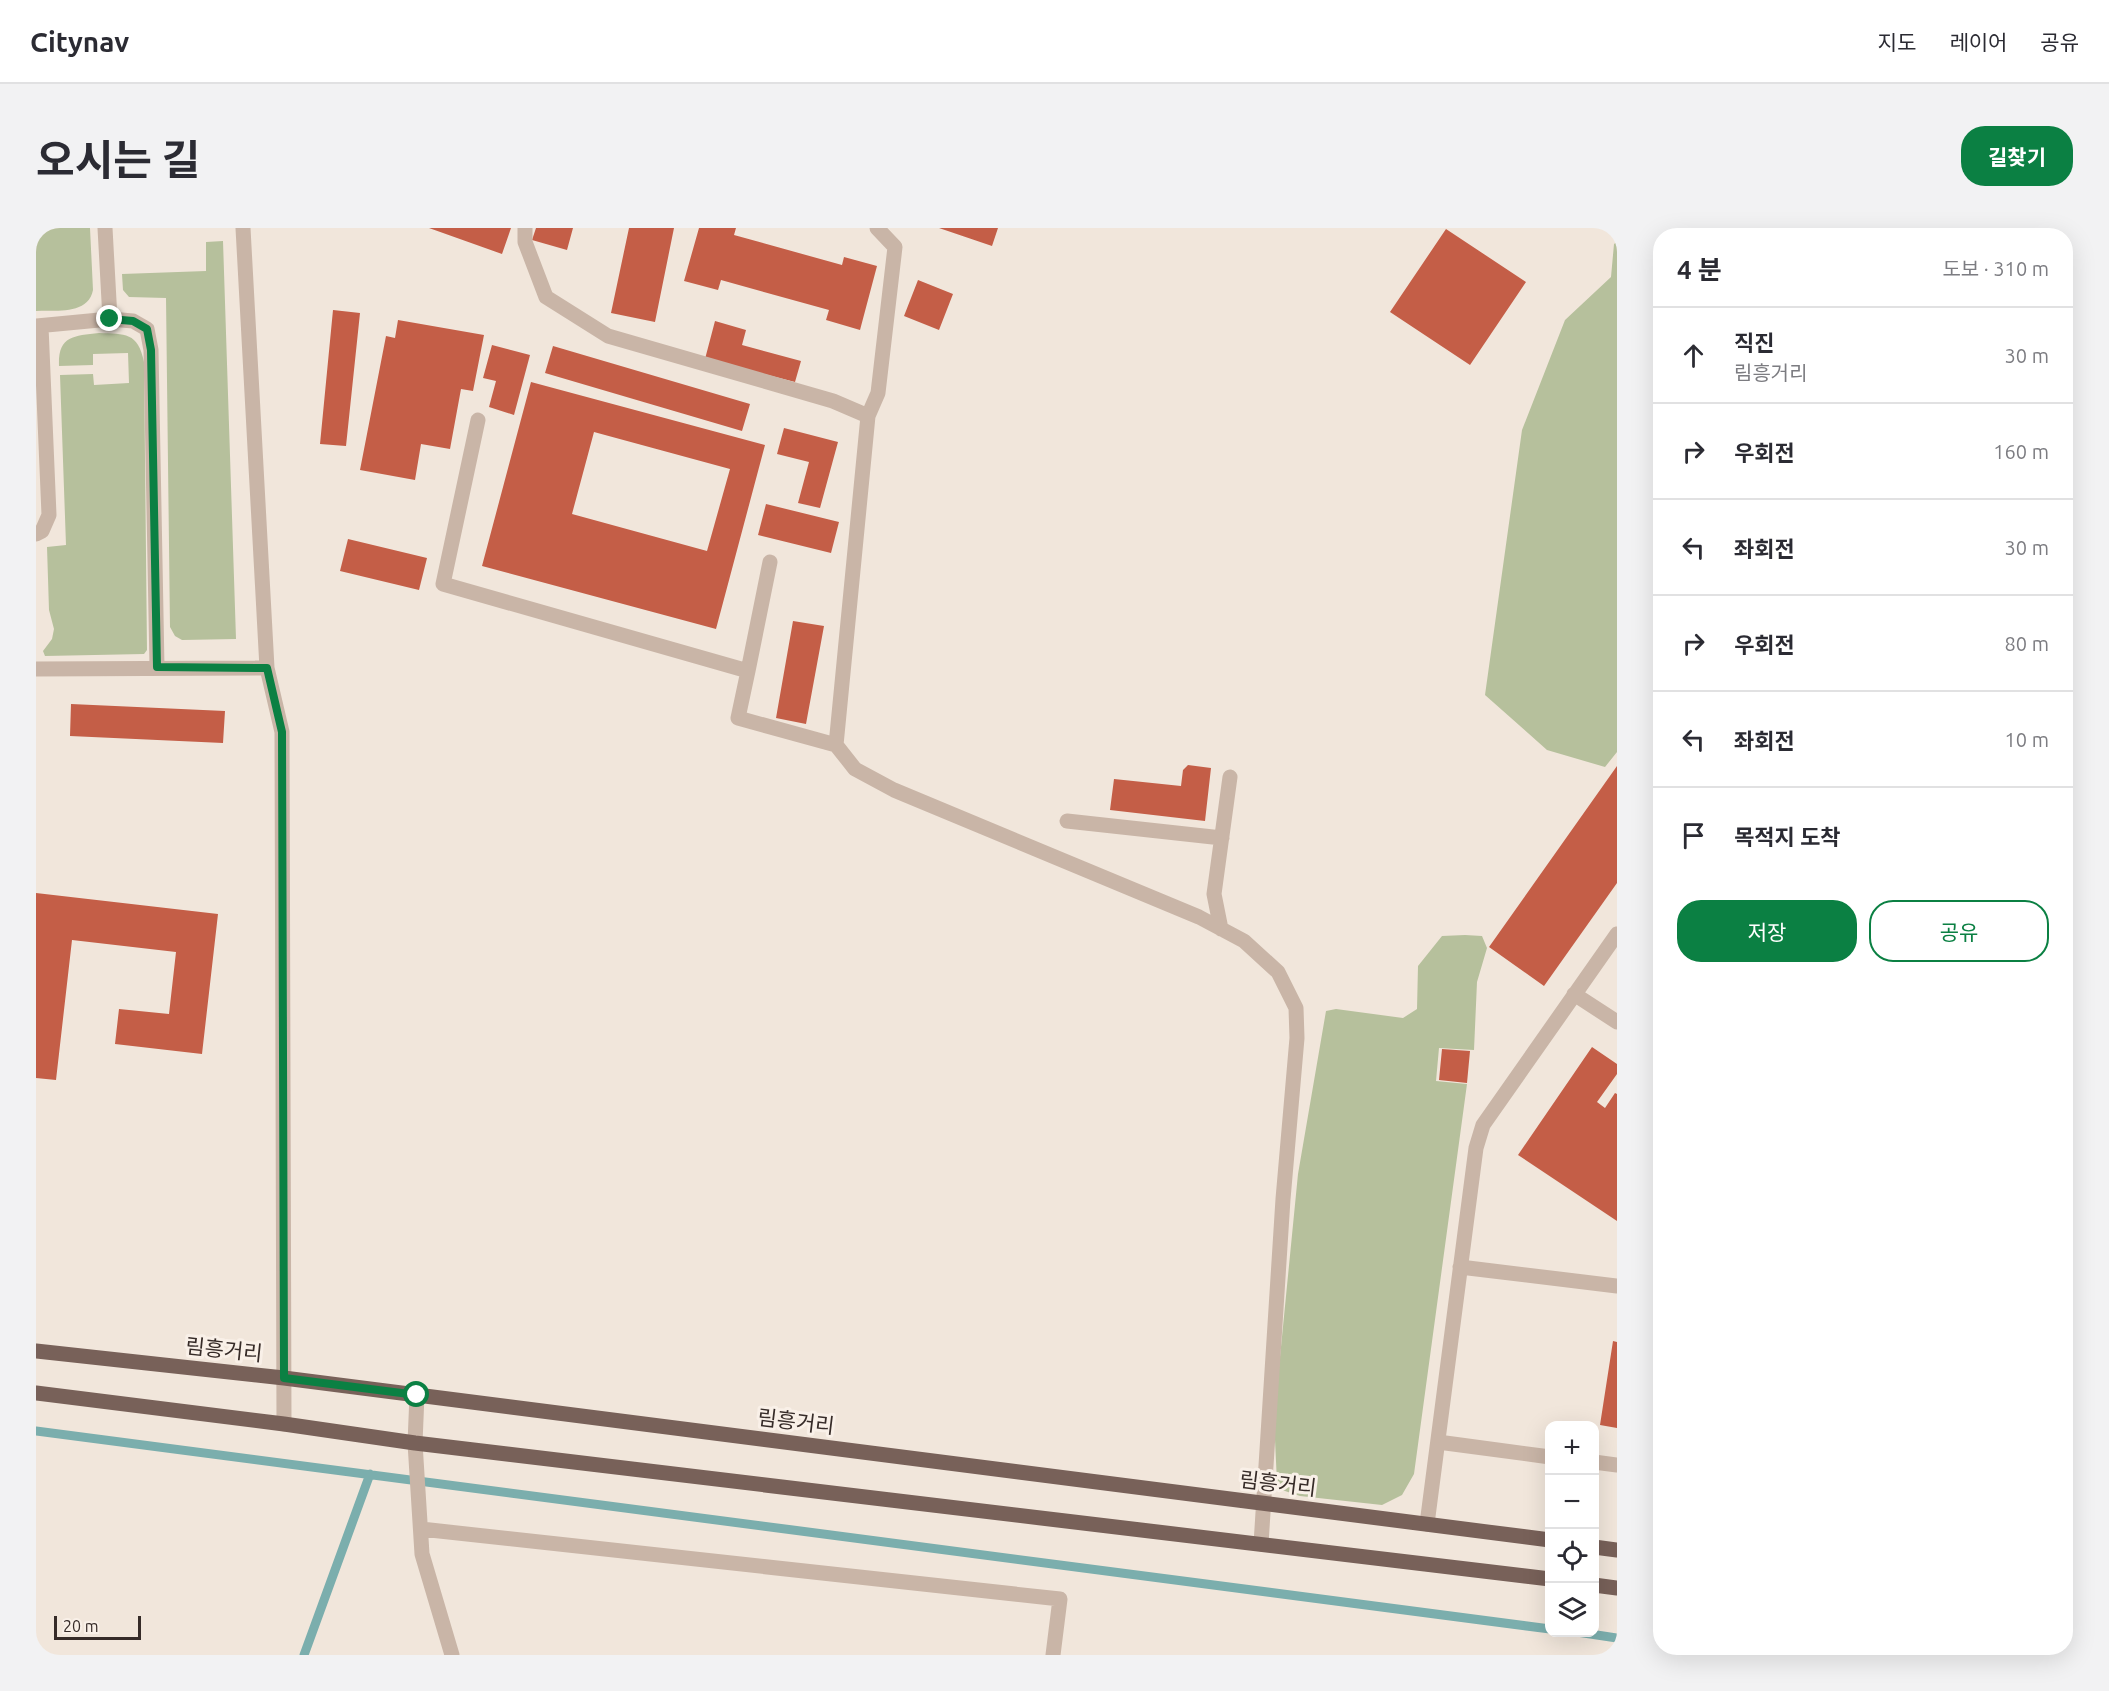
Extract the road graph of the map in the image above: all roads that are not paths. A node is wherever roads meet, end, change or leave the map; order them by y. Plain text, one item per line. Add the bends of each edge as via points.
1 (105, 228) edge
2 (243, 228) edge
3 (525, 228) edge
4 (877, 228) edge
5 (110, 319) junction
6 (39, 326) edge
7 (868, 416) junction
8 (478, 420) dead end
9 (36, 534) edge
10 (770, 562) dead end
11 (157, 667) junction
12 (267, 668) junction
13 (36, 669) edge
14 (748, 671) junction
15 (836, 745) junction
16 (1230, 777) dead end
17 (1066, 821) dead end
18 (1222, 838) junction
19 (1221, 929) junction
20 (1617, 934) edge
21 (1574, 994) junction
22 (1617, 1022) edge
23 (1460, 1267) junction
24 (1617, 1287) edge
25 (36, 1351) edge
26 (284, 1378) junction
27 (36, 1393) edge
28 (417, 1395) junction
29 (284, 1424) junction
30 (1438, 1442) junction
31 (415, 1443) junction
32 (1545, 1455) edge
33 (1599, 1463) edge
34 (1617, 1465) edge
35 (1263, 1503) junction
36 (1427, 1524) junction
37 (421, 1529) junction
38 (1545, 1539) edge
39 (1261, 1544) junction
40 (1599, 1547) edge
41 (1617, 1550) edge
42 (1545, 1578) edge
43 (1599, 1586) edge
44 (1617, 1588) edge
45 (452, 1655) edge
46 (1053, 1655) edge

1 - 5 street
2 - 12 street
3 - 7 street via 525,242 546,297 608,336 833,401
4 - 7 street via 895,247 878,393
5 - 6 street
5 - 11 street via 133,321 147,329 151,350
6 - 9 street via 49,515 42,531
7 - 15 street
8 - 14 street via 443,584
10 - 14 street
11 - 12 street
11 - 13 street
12 - 26 street via 282,732
14 - 15 street via 738,718
15 - 19 street via 855,769 894,790
16 - 18 street
17 - 18 street
18 - 19 street via 1214,894
19 - 35 street via 1244,941 1278,972 1296,1008
20 - 21 street
21 - 22 street
21 - 23 street via 1483,1125 1476,1148
23 - 24 street
23 - 30 street
25 - 26 main road, 림흥거리
26 - 28 main road, 림흥거리
26 - 29 street
27 - 29 main road
28 - 31 street
28 - 35 main road, 림흥거리
29 - 31 main road
30 - 32 street
30 - 36 street
31 - 37 street
31 - 39 main road
33 - 34 street
35 - 36 main road, 림흥거리
35 - 39 street
36 - 38 main road, 림흥거리
37 - 45 street via 422,1554
37 - 46 street via 1060,1599
39 - 42 main road
40 - 41 main road
43 - 44 main road

